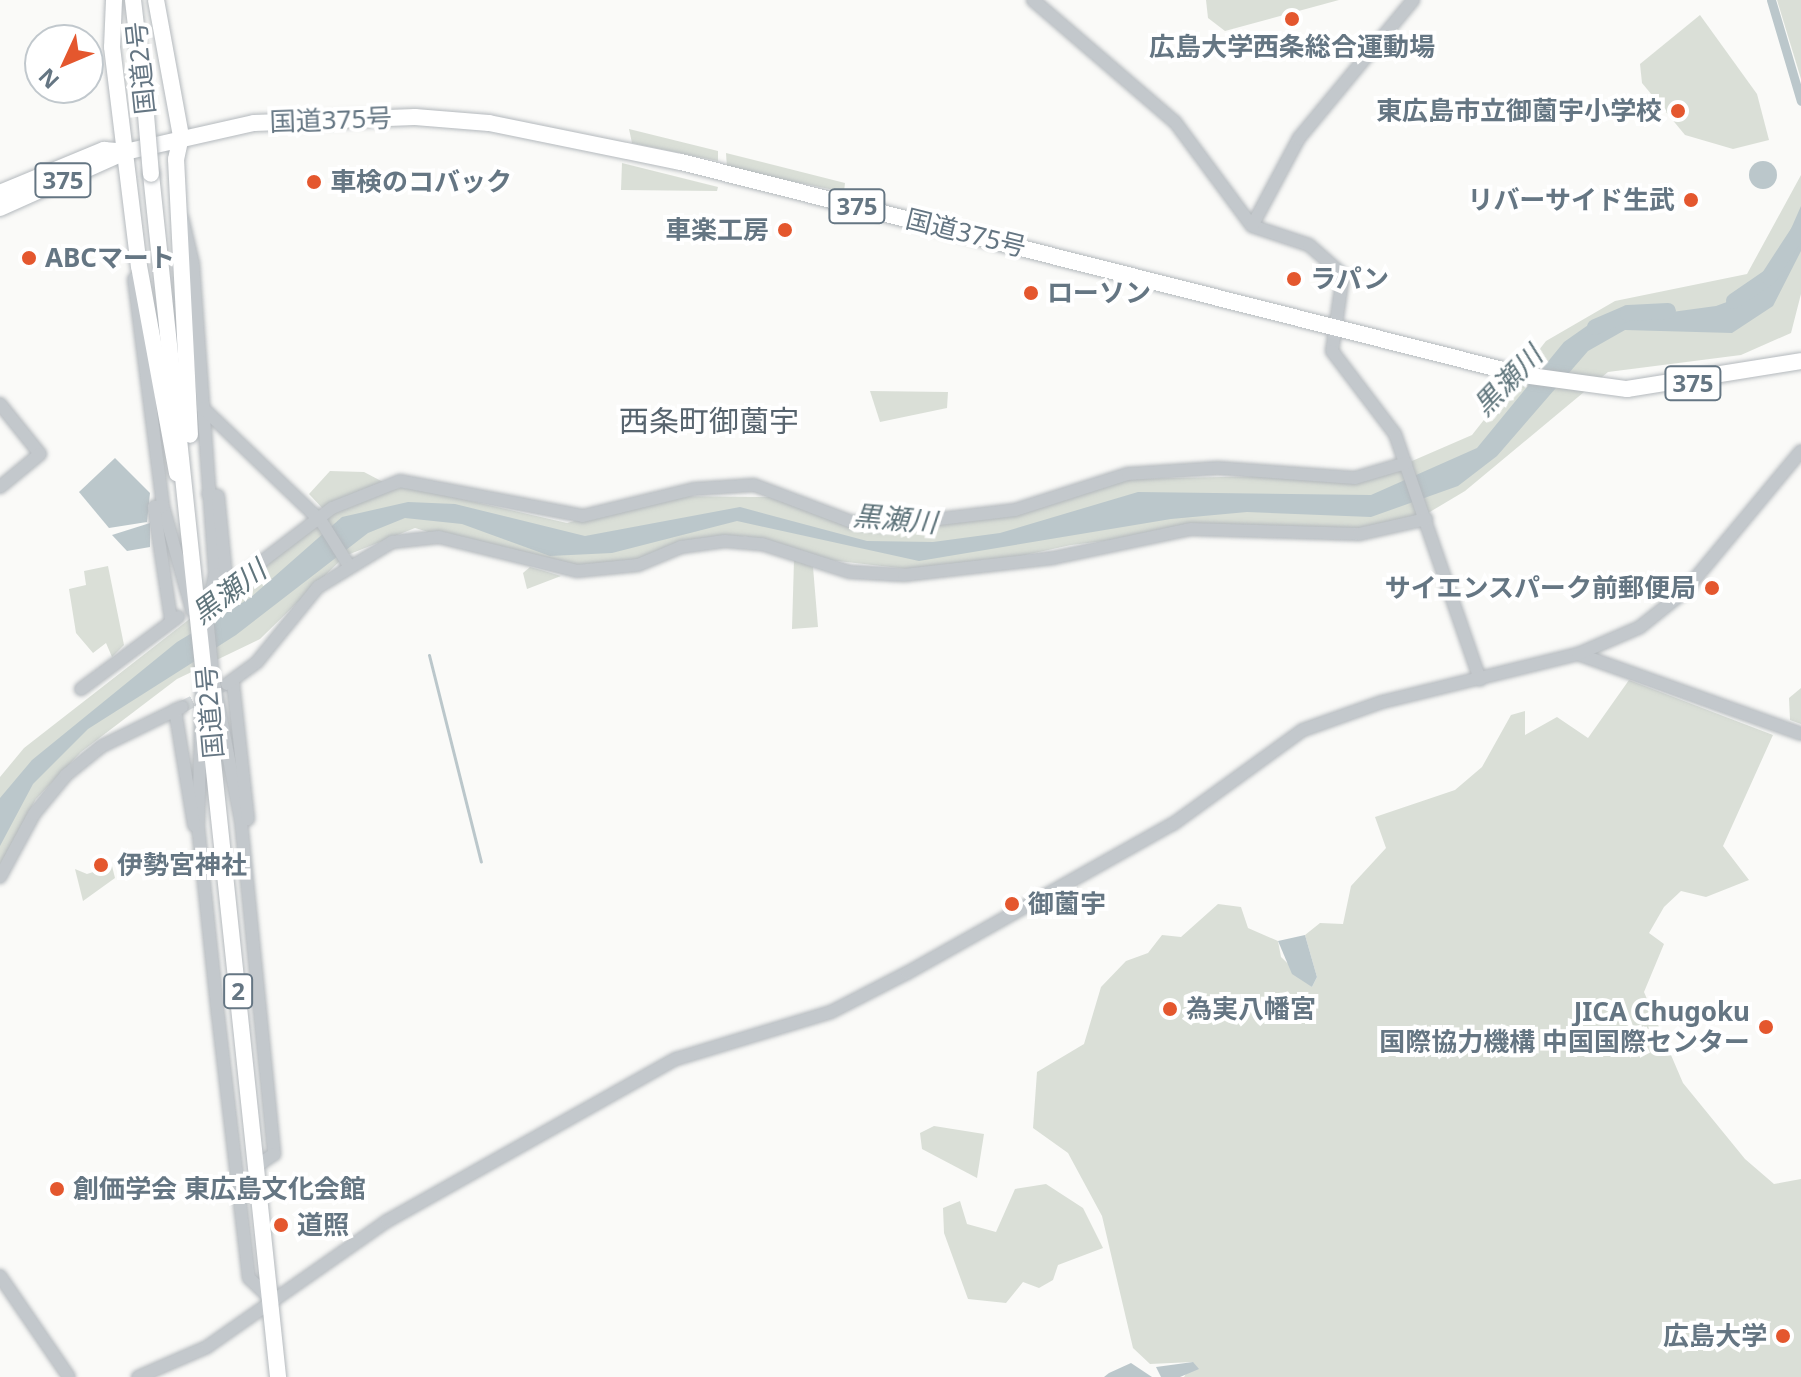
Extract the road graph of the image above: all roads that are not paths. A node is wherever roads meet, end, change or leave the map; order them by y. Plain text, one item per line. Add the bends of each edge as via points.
1 (114, 0) edge
2 (133, 0) edge
3 (156, 0) edge
4 (1033, 0) edge
5 (1413, 0) edge
6 (181, 136) junction
7 (125, 152) junction
8 (0, 193) edge
9 (0, 208) edge
10 (181, 214) junction
11 (1252, 226) junction
12 (139, 266) junction
13 (1333, 326) junction
14 (1801, 361) edge
15 (0, 404) edge
16 (203, 408) junction
17 (1801, 451) edge
18 (1406, 463) junction
19 (0, 487) edge
20 (208, 494) junction
21 (163, 506) junction
22 (1426, 519) junction
23 (319, 520) junction
24 (347, 560) junction
25 (198, 573) junction
26 (201, 619) junction
27 (1578, 654) junction
28 (207, 680) junction
29 (1480, 680) junction
30 (81, 689) dead end
31 (1801, 734) edge
32 (248, 819) dead end
33 (198, 826) junction
34 (0, 877) edge
35 (0, 1276) edge
36 (273, 1303) junction
37 (69, 1377) edge
38 (138, 1377) edge
39 (278, 1377) edge

1 - 7 highway via 112,47
2 - 25 highway, 国道2号 / 2, bridge
3 - 6 highway
4 - 11 street via 1175,122
5 - 11 street via 1299,138
6 - 7 highway, 国道375号 / 375
6 - 10 highway
6 - 13 highway, 国道375号 / 375 via 290,118 415,117 528,129
7 - 8 highway, 国道375号 / 375 via 104,150
7 - 9 highway, 国道375号 / 375
7 - 12 highway
10 - 16 street via 193,264
10 - 25 highway
11 - 13 street via 1330,258 1343,285
12 - 21 street via 133,270 145,402
12 - 25 highway via 165,430
13 - 14 highway, 国道375号 / 375 via 1523,375 1583,385 1681,385
13 - 18 street via 1336,359 1395,434
15 - 19 street via 40,454
16 - 20 street
16 - 23 street
17 - 27 street via 1674,603 1640,627
18 - 22 street
18 - 23 street via 1355,478 1218,468 1128,474 1015,510 889,525 852,522 784,491 725,483 583,516 400,481 359,491
20 - 23 street via 218,496 231,585
20 - 26 street via 215,574
21 - 26 street
21 - 30 street via 154,507 174,618
22 - 24 street via 1359,534 1191,529 1024,563 904,575 850,572 762,544 725,541 681,547 638,565 577,571 439,537 375,547
22 - 29 street
23 - 24 street
24 - 32 street via 298,606 230,684
25 - 26 highway, 国道2号 / 2
26 - 28 highway, 国道2号 / 2
27 - 29 street
27 - 31 street
28 - 33 street
28 - 36 highway, 国道2号 / 2
29 - 36 street via 1303,730 1173,824 915,969 831,1012 676,1059 387,1221
33 - 34 street via 188,810 179,708 102,746 66,775 34,814
33 - 36 street via 249,1278
35 - 37 street
36 - 38 street via 207,1347
36 - 39 highway, 国道2号 / 2

